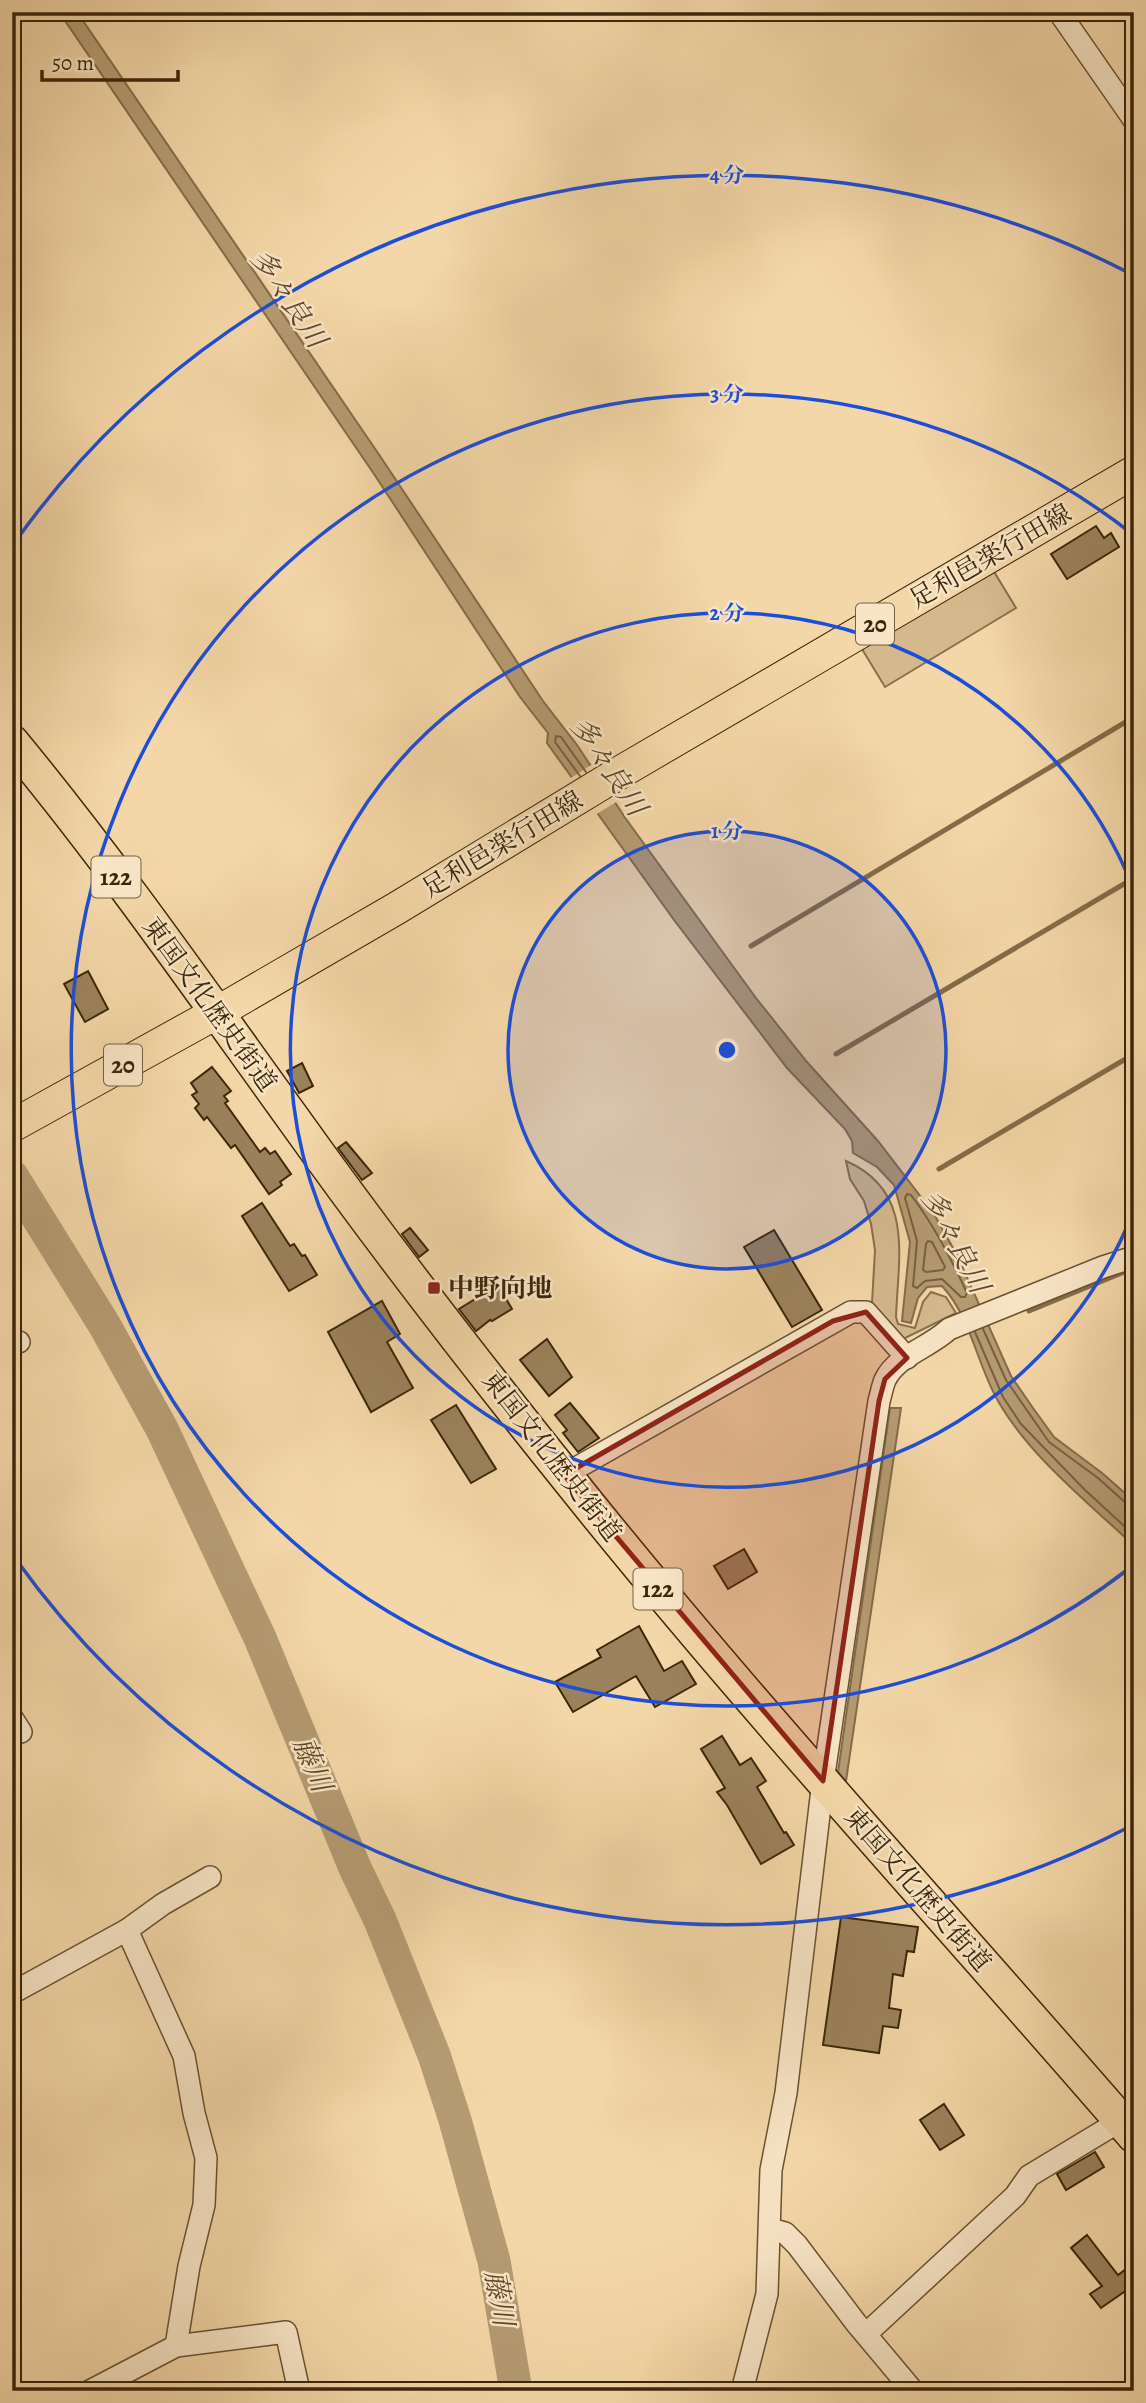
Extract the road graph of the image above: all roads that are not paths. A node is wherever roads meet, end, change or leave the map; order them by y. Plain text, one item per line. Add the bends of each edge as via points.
1 (1059, 12) edge
2 (1134, 120) edge
3 (1134, 472) edge
4 (12, 743) edge
5 (218, 1012) junction
6 (20, 1122) edge
7 (1134, 1257) edge
8 (907, 1358) junction
9 (564, 1475) junction
10 (823, 1781) junction
11 (210, 1877) dead end
12 (127, 1930) junction
13 (12, 1993) edge
14 (1127, 2129) edge
15 (764, 2216) junction
16 (866, 2334) junction
17 (176, 2346) junction
18 (90, 2391) edge
19 (299, 2391) edge
20 (742, 2391) edge
21 (913, 2391) edge

1 - 2 street
3 - 5 main road, 足利邑楽行田線 / 20
4 - 5 highway, 東国文化歴史街道 / 122
5 - 6 main road, 足利邑楽行田線 / 20
5 - 9 highway, 東国文化歴史街道 / 122 via 376,1231
7 - 8 street via 949,1329
8 - 9 street via 866,1312 850,1312
8 - 10 street via 900,1360 886,1379 878,1401
9 - 10 highway, 東国文化歴史街道 / 122
10 - 14 highway, 東国文化歴史街道 / 122
10 - 15 street via 786,2093
11 - 12 street
12 - 13 street
12 - 17 street via 184,2056 206,2158 204,2205
14 - 16 street via 1029,2176 1015,2196
15 - 16 street via 797,2245
15 - 20 street via 767,2294
16 - 21 street
17 - 18 street
17 - 19 street via 286,2332

